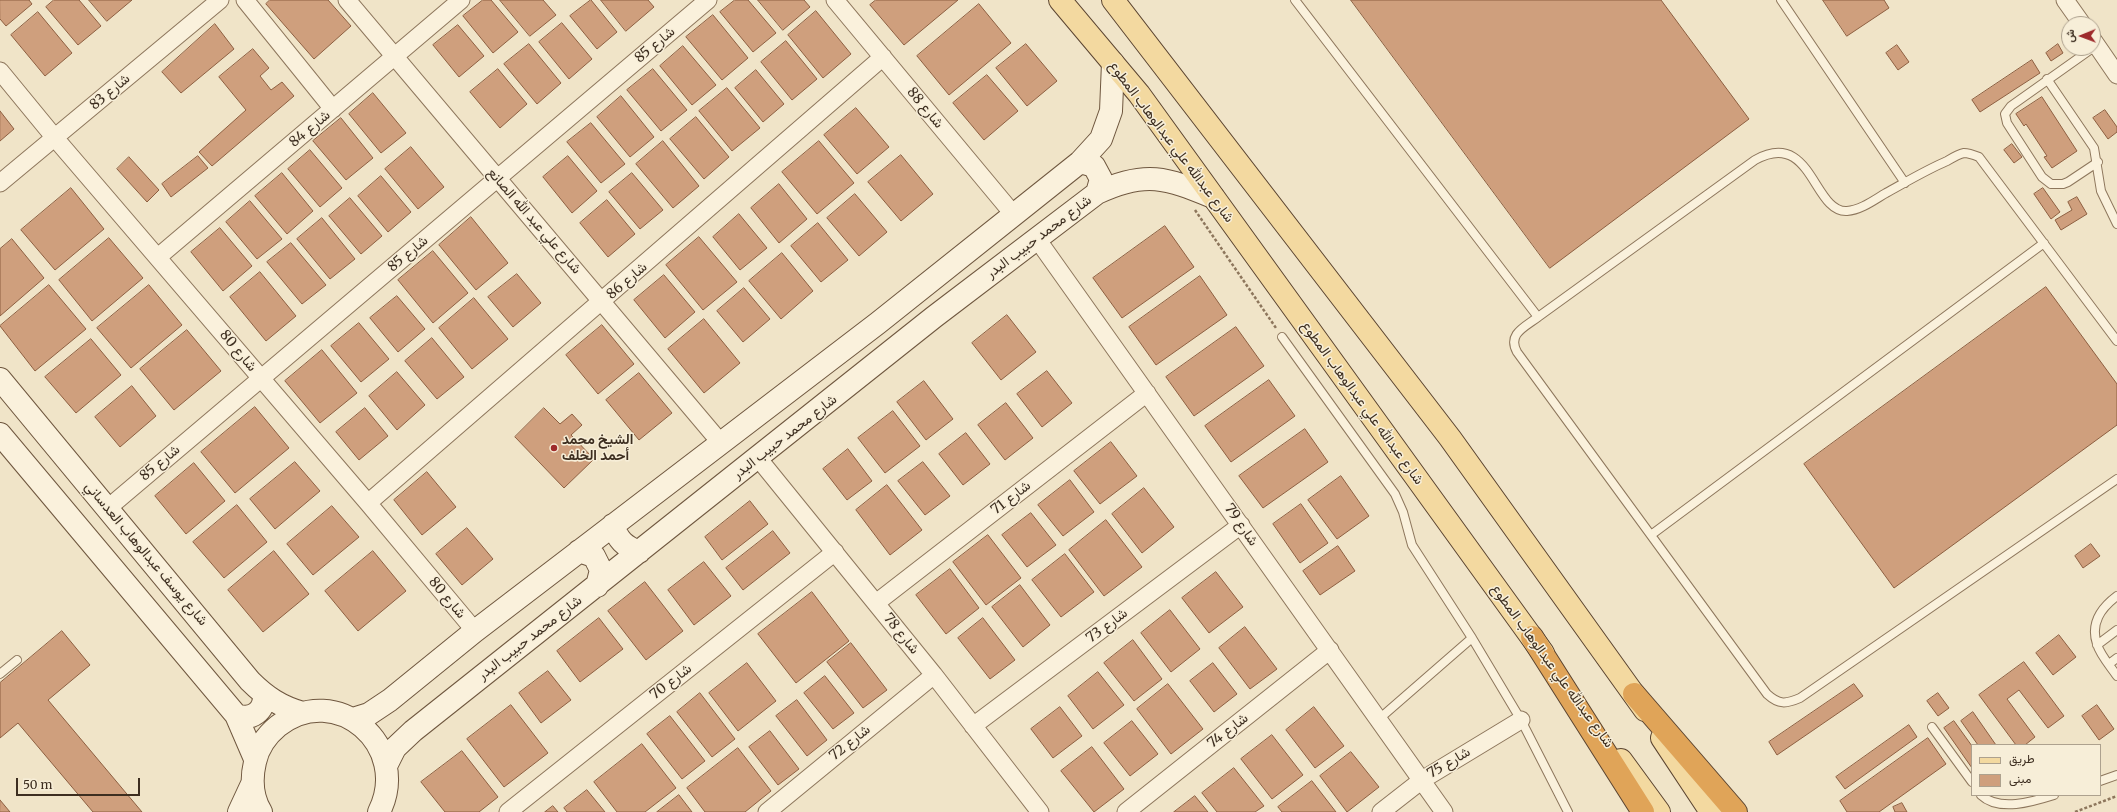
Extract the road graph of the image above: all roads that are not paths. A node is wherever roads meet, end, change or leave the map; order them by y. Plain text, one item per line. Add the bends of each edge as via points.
1 (220, 0) edge
2 (245, 0) edge
3 (347, 0) edge
4 (461, 0) edge
5 (708, 0) edge
6 (836, 0) edge
7 (1060, 0) edge
8 (1113, 0) edge
9 (1295, 0) edge
10 (1781, 0) edge
11 (2065, 0) edge
12 (2076, 16) edge
13 (2101, 51) edge
14 (2077, 56) edge
15 (395, 57) junction
16 (883, 58) junction
17 (1113, 63) junction
18 (0, 71) edge
19 (2117, 75) edge
20 (2047, 80) junction
21 (333, 109) junction
22 (55, 138) junction
23 (1080, 162) junction
24 (2098, 162) junction
25 (497, 179) junction
26 (0, 183) edge
27 (1905, 183) junction
28 (1097, 193) junction
29 (1213, 197) junction
30 (1014, 215) junction
31 (2117, 224) edge
32 (1037, 239) junction
33 (2044, 243) junction
34 (158, 257) junction
35 (917, 290) junction
36 (603, 302) junction
37 (934, 317) junction
38 (1538, 317) junction
39 (878, 323) junction
40 (1282, 337) road end
41 (2117, 341) edge
42 (895, 349) junction
43 (261, 378) junction
44 (0, 380) edge
45 (1147, 393) junction
46 (0, 434) edge
47 (720, 442) junction
48 (758, 458) junction
49 (2117, 479) edge
50 (368, 503) junction
51 (108, 508) junction
52 (613, 525) junction
53 (1241, 525) junction
54 (1651, 535) junction
55 (579, 551) junction
56 (639, 552) junction
57 (835, 552) junction
58 (596, 586) junction
59 (2117, 596) edge
60 (876, 603) junction
61 (2117, 630) edge
62 (475, 631) junction
63 (1532, 637) junction
64 (1472, 638) junction
65 (2097, 645) junction
66 (1330, 650) junction
67 (2117, 658) edge
68 (17, 660) dead end
69 (2109, 664) junction
70 (0, 674) edge
71 (934, 675) junction
72 (2117, 676) edge
73 (264, 694) junction
74 (1634, 694) junction
75 (303, 713) junction
76 (236, 715) junction
77 (353, 719) junction
78 (1379, 719) junction
79 (1521, 720) junction
80 (973, 726) junction
81 (1932, 727) dead end
82 (256, 759) junction
83 (386, 766) junction
84 (2117, 775) edge
85 (1422, 780) junction
86 (1971, 781) edge
87 (2101, 781) edge
88 (252, 784) junction
89 (1982, 796) edge
90 (2051, 796) edge
91 (239, 812) edge
92 (261, 812) edge
93 (379, 812) edge
94 (508, 812) edge
95 (767, 812) edge
96 (1040, 812) edge
97 (1126, 812) edge
98 (1381, 812) edge
99 (1444, 812) edge
100 (1568, 812) edge
101 (1643, 812) edge
102 (1659, 812) edge
103 (1711, 812) edge
104 (1736, 812) edge

1 - 22 street, شارع 83
2 - 21 street
3 - 15 street, شارع علي عبد الله الصانع
4 - 15 street, شارع 84
5 - 25 street, شارع 85
6 - 16 street, شارع 88
7 - 17 main road, شارع عبدالله علي عبدالوهاب المطوع
8 - 74 main road via 1450,438
9 - 38 lane
10 - 27 lane
11 - 12 street
13 - 19 street
14 - 20 lane
15 - 21 street, شارع 84
15 - 25 street, شارع علي عبد الله الصانع
16 - 30 street, شارع 88
16 - 36 street, شارع 86
17 - 23 street via 1110,111 1101,139
17 - 29 main road, شارع عبدالله علي عبدالوهاب المطوع via 1139,94
18 - 22 street, شارع 80
20 - 24 lane via 2091,142
20 - 24 lane via 2007,109 2007,123 2042,177 2051,184 2068,182
21 - 34 street, شارع 84
22 - 26 street, شارع 83
22 - 34 street, شارع 80
23 - 28 street via 1094,166 1098,172 1101,179
23 - 30 street
24 - 31 lane via 2101,191
25 - 36 street, شارع علي عبد الله الصانع
25 - 43 street, شارع 85
27 - 33 lane via 1934,166 1964,153 1979,157
27 - 38 lane via 1866,205 1842,210 1829,201 1799,161 1784,154 1765,155
28 - 29 street, شارع محمد حبيب البدر via 1118,183 1146,177 1174,181
28 - 32 street, شارع محمد حبيب البدر
29 - 63 main road, شارع عبدالله علي عبدالوهاب المطوع
30 - 35 street
32 - 37 street, شارع محمد حبيب البدر
32 - 45 street, شارع 79
33 - 41 lane
33 - 54 lane
34 - 43 street, شارع 80
35 - 37 street via 915,303 922,314
35 - 39 street
36 - 47 street, شارع علي عبد الله الصانع
36 - 50 street, شارع 86
37 - 42 street, شارع محمد حبيب البدر
38 - 54 lane via 1516,334 1514,346
39 - 42 street via 888,328 894,338
39 - 47 street
40 - 64 lane via 1395,494 1412,545
42 - 48 street, شارع محمد حبيب البدر
43 - 50 street, شارع 80
43 - 51 street, شارع 85
44 - 51 street, شارع يوسف عبدالوهاب العدساني
45 - 53 street, شارع 79
45 - 60 street, شارع 71
46 - 76 street
47 - 52 street
48 - 56 street, شارع محمد حبيب البدر
48 - 57 street, شارع 78
49 - 54 lane via 1800,698 1789,703 1775,701 1768,694
50 - 62 street, شارع 80
51 - 73 street, شارع يوسف عبدالوهاب العدساني via 250,681
52 - 55 street
52 - 56 street via 617,538 627,547
53 - 66 street, شارع 79
53 - 80 street, شارع 73
55 - 58 street via 594,556 601,570
55 - 62 street
56 - 58 street, شارع محمد حبيب البدر
57 - 60 street, شارع 78
57 - 94 street, شارع 70
58 - 83 street, شارع محمد حبيب البدر via 406,737 395,748
59 - 65 lane via 2099,615
60 - 71 street, شارع 78
61 - 65 lane
62 - 77 street via 384,705 365,716
63 - 101 highway
63 - 102 main road, شارع عبدالله علي عبدالوهاب المطوع
64 - 78 lane
64 - 79 lane
65 - 69 lane
66 - 78 street, شارع 79
66 - 97 street, شارع 74
67 - 69 lane
68 - 70 lane
69 - 72 lane
71 - 80 street, شارع 78
71 - 95 street, شارع 72
73 - 75 street, شارع يوسف عبدالوهاب العدساني via 281,706
73 - 76 street via 262,708 257,714 250,717
74 - 103 main road
74 - 104 highway
75 - 77 street via 334,712
75 - 82 street via 273,730 260,748
76 - 82 street
77 - 83 street via 367,730 378,744
78 - 85 street, شارع 79
79 - 85 street, شارع 75
79 - 100 lane
80 - 96 street, شارع 78
81 - 86 lane
82 - 88 street
83 - 93 street via 387,792
84 - 87 lane
85 - 98 street, شارع 75
85 - 99 street, شارع 79
88 - 91 street
88 - 92 street via 254,797
89 - 90 lane via 1997,807 2014,808

